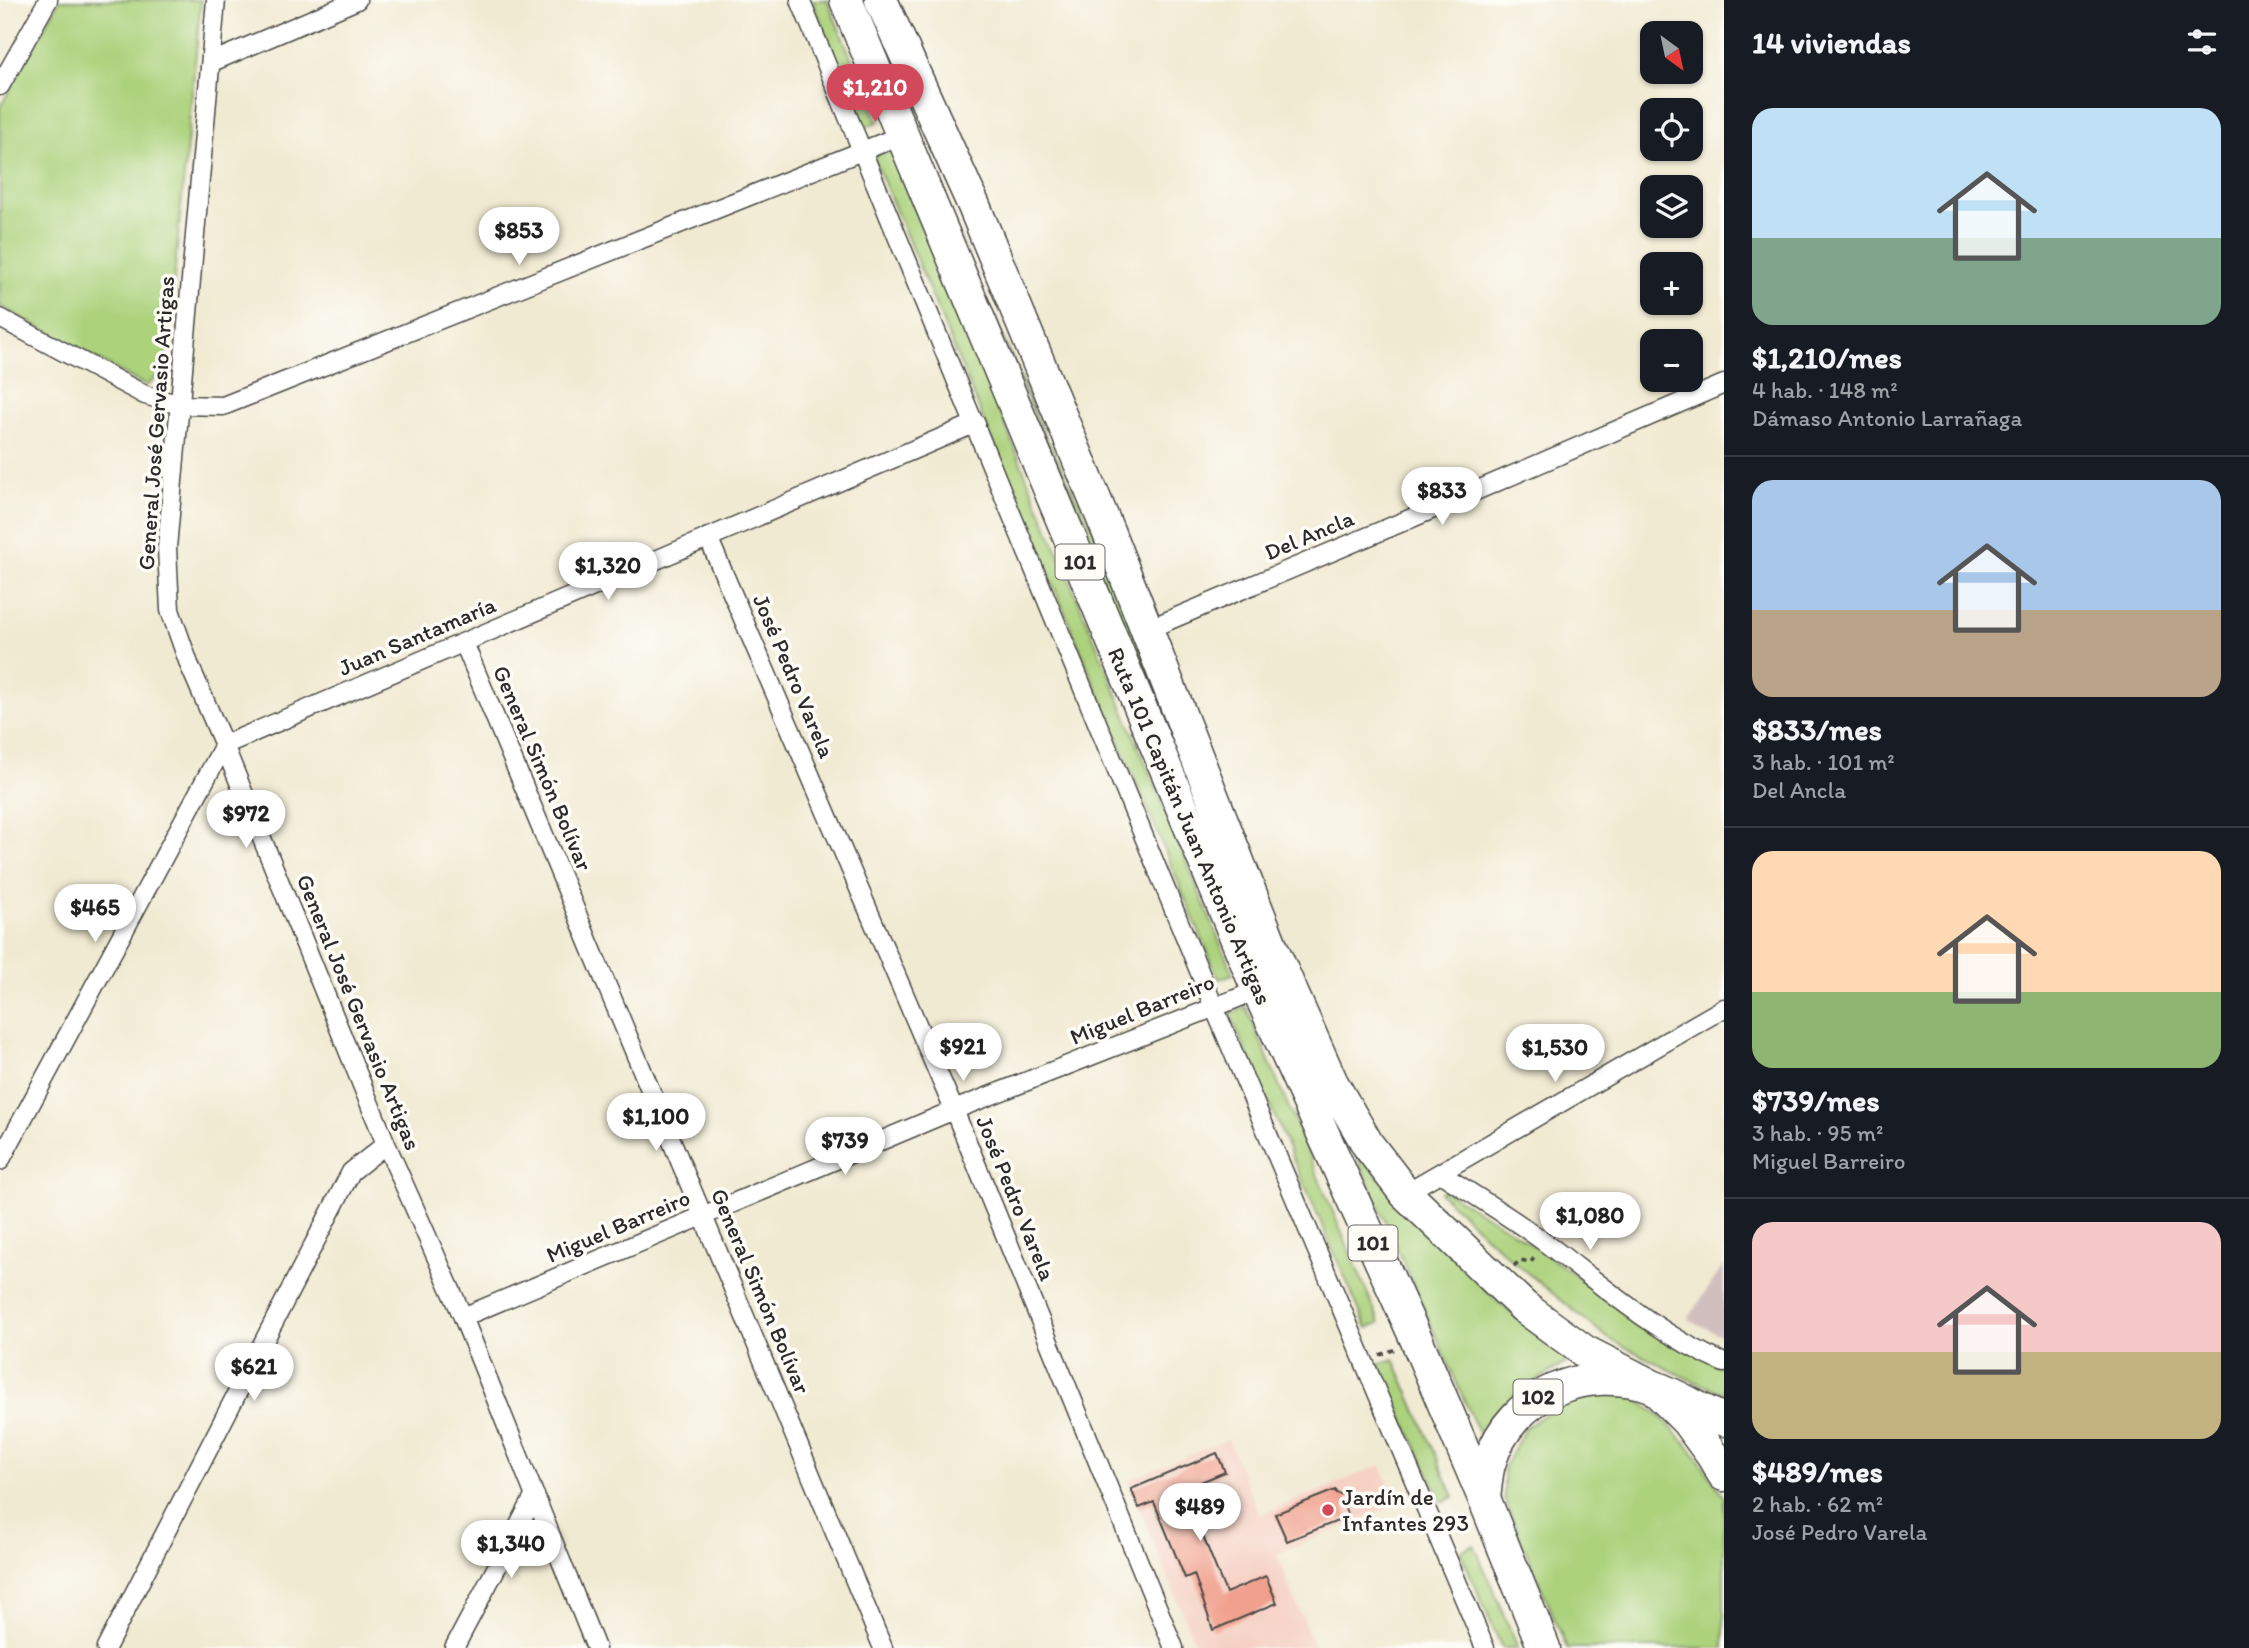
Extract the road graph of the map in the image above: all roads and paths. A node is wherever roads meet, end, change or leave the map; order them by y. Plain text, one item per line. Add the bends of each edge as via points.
1 (48, 0) edge
2 (216, 0) edge
3 (357, 0) edge
4 (800, 0) edge
5 (846, 0) edge
6 (881, 0) edge
7 (212, 62) junction
8 (0, 86) edge
9 (902, 135) junction
10 (862, 150) junction
11 (0, 318) edge
12 (1723, 386) edge
13 (180, 405) junction
14 (976, 423) junction
15 (708, 537) junction
16 (1146, 630) junction
17 (464, 643) junction
18 (224, 745) junction
19 (1258, 990) junction
20 (1214, 1007) junction
21 (1724, 1008) edge
22 (954, 1110) junction
23 (386, 1144) junction
24 (0, 1161) edge
25 (1440, 1173) junction
26 (1405, 1193) junction
27 (703, 1216) junction
28 (1544, 1242) junction
29 (1496, 1281) junction
30 (463, 1318) junction
31 (1417, 1341) junction
32 (1363, 1361) junction
33 (1724, 1363) edge
34 (1652, 1386) junction
35 (1724, 1420) edge
36 (1724, 1475) edge
37 (535, 1495) junction
38 (1484, 1498) junction
39 (106, 1648) edge
40 (454, 1648) edge
41 (596, 1648) edge
42 (883, 1648) edge
43 (1174, 1648) edge
44 (1485, 1648) edge
45 (1544, 1648) edge

1 - 8 street
2 - 7 street, General José Gervasio Artigas
3 - 7 street
4 - 10 street
5 - 9 highway, Ruta 101 Capitán Juan Antonio Artigas / 101
6 - 16 highway, Ruta 101 Capitán Juan Antonio Artigas / 101 via 974,206
7 - 13 street, General José Gervasio Artigas
9 - 10 street
9 - 19 highway, Ruta 101 Capitán Juan Antonio Artigas / 101
10 - 13 street via 223,406
10 - 14 street
11 - 13 street via 145,395
12 - 16 street, Del Ancla
13 - 18 street, General José Gervasio Artigas via 167,548 170,610
14 - 15 street, Juan Santamaría
14 - 20 street
15 - 17 street, Juan Santamaría
15 - 22 street, José Pedro Varela
16 - 26 highway, Ruta 101 Capitán Juan Antonio Artigas / 101 via 1272,948 1332,1083 1368,1145
17 - 18 street, Juan Santamaría
17 - 27 street, General Simón Bolívar
18 - 23 street, General José Gervasio Artigas
18 - 24 street
19 - 20 street, Miguel Barreiro
19 - 31 highway, Ruta 101 Capitán Juan Antonio Artigas / 101
20 - 22 street, Miguel Barreiro
20 - 32 street
21 - 25 street
22 - 27 street, Miguel Barreiro
22 - 43 street, José Pedro Varela
23 - 30 street, General José Gervasio Artigas
23 - 39 street via 351,1172
25 - 26 street
25 - 28 street
26 - 29 highway, Ruta 101 Capitán Juan Antonio Artigas / 101
27 - 30 street, Miguel Barreiro
27 - 42 street, General Simón Bolívar
28 - 29 path via 1531,1262 1520,1260
28 - 33 street via 1630,1307
29 - 34 highway, Ruta 101 Capitán Juan Antonio Artigas / 101 via 1584,1351
30 - 37 street, General José Gervasio Artigas
31 - 32 path
31 - 38 highway, Ruta 101 Capitán Juan Antonio Artigas / 101
32 - 44 street
34 - 35 highway, 102
34 - 36 highway, Ruta 101 Capitán Juan Antonio Artigas / 101 via 1687,1421
34 - 38 highway, 102 via 1591,1379 1534,1399 1514,1418 1496,1446
37 - 40 street
37 - 41 street, General José Gervasio Artigas
38 - 45 highway, Ruta 101 Capitán Juan Antonio Artigas / 101

